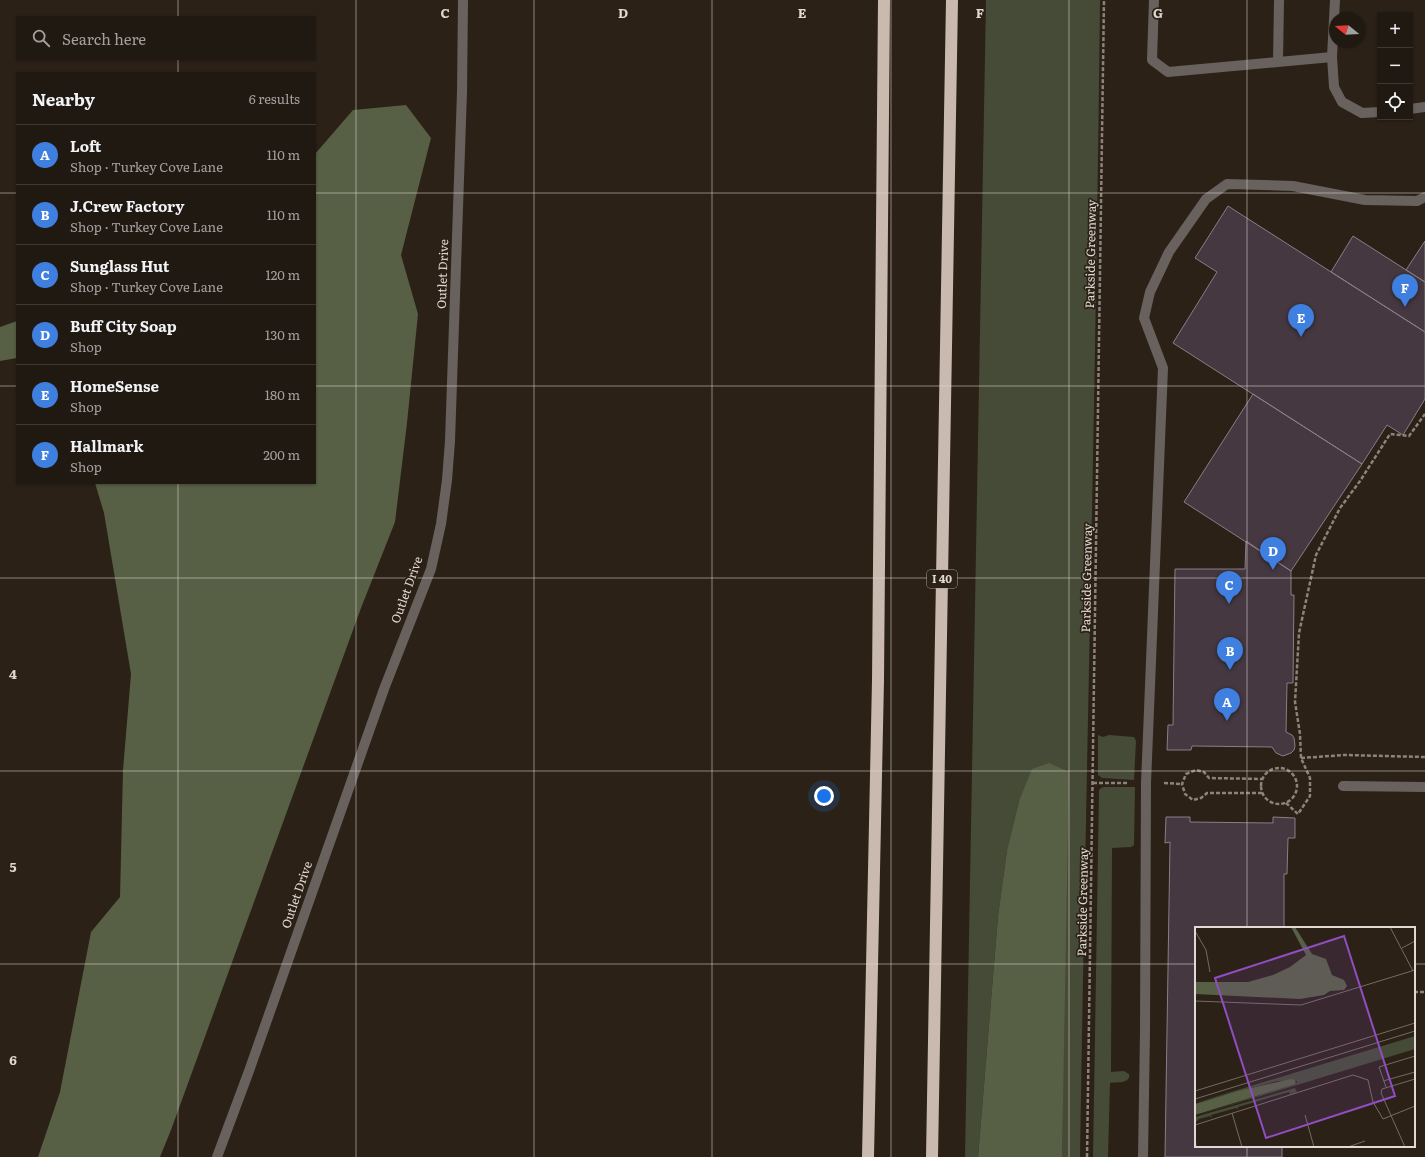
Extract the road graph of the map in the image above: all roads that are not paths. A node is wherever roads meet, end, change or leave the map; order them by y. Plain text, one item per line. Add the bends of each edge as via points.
1 (463, 0) edge
2 (884, 0) edge
3 (952, 0) edge
4 (1154, 0) edge
5 (1279, 0) edge
6 (1335, 0) edge
7 (1332, 57) junction
8 (1278, 62) junction
9 (1425, 107) edge
10 (1413, 109) edge
11 (1377, 112) edge
12 (1425, 197) edge
13 (1343, 786) dead end
14 (1425, 787) edge
15 (217, 1157) edge
16 (868, 1157) edge
17 (932, 1157) edge
18 (1143, 1157) edge

1 - 15 street, Outlet Drive via 450,441 447,480 431,569 384,689
2 - 16 highway via 878,688
3 - 17 highway, I 40
4 - 8 street via 1152,60 1168,72
5 - 8 street
6 - 7 street
7 - 8 street
7 - 11 street via 1334,87 1342,102 1362,114
9 - 10 street
12 - 18 street via 1417,201 1365,200 1293,186 1227,184 1206,199 1169,252 1150,292 1144,318 1163,368 1146,783
13 - 14 street

